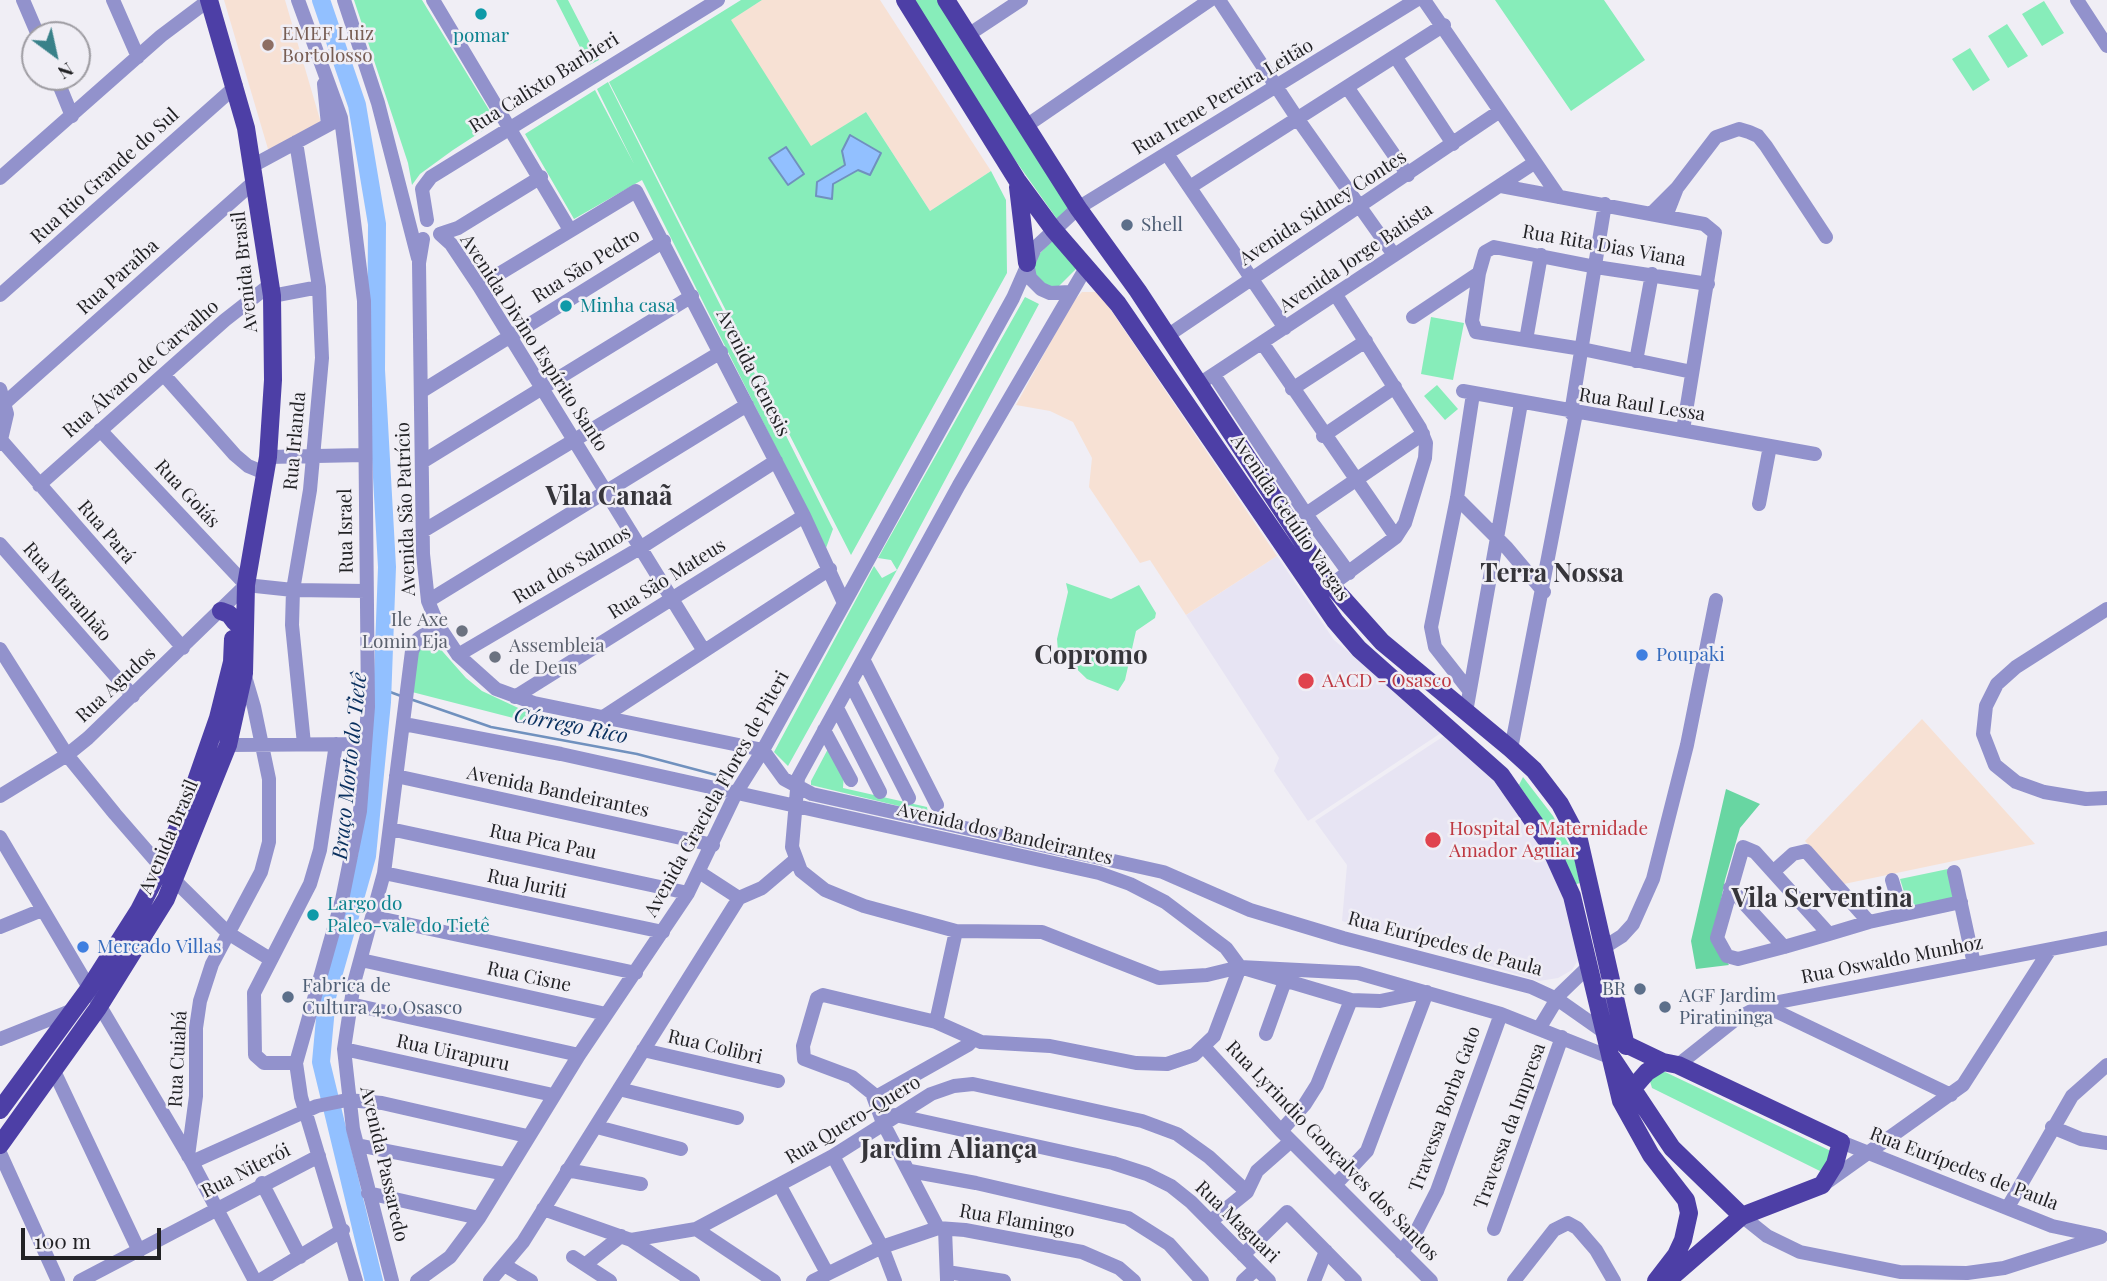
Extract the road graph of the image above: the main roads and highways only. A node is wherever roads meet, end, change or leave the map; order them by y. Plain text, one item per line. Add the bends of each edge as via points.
1 (209, 0) edge
2 (905, 0) edge
3 (946, 0) edge
4 (1017, 180) junction
5 (1098, 237) junction
6 (1027, 263) road end
7 (1087, 266) junction
8 (246, 585) junction
9 (1534, 770) junction
10 (1509, 784) junction
11 (1604, 1032) joint
12 (1619, 1052) junction
13 (1671, 1064) junction
14 (1634, 1087) junction
15 (0, 1110) edge
16 (0, 1145) edge
17 (1742, 1216) junction
18 (1656, 1281) edge
19 (1667, 1281) edge

1 - 8 main road, Avenida Brasil via 236,86 255,172 272,290 273,380 267,465
2 - 4 main road, Avenida Getúlio Vargas
3 - 5 main road, Avenida Getúlio Vargas
4 - 6 main road
4 - 7 main road, Avenida Getúlio Vargas
5 - 7 main road
5 - 9 main road, Avenida Getúlio Vargas via 1167,335 1207,379 1331,585 1382,642
7 - 10 main road, Avenida Getúlio Vargas via 1118,304 1335,621 1359,649
8 - 15 main road, Avenida Brasil via 228,616 232,662 218,718 161,867 88,990
8 - 16 main road, Avenida Brasil via 244,674 228,745 176,880 98,1008
9 - 10 main road via 1521,770
9 - 12 main road, Avenida Getúlio Vargas via 1579,840 1603,948
10 - 11 main road, Avenida Getúlio Vargas via 1547,841 1569,887
11 - 12 main road, Rua Eurípedes de Paula
12 - 13 main road, Rua Eurípedes de Paula
12 - 14 main road, Avenida Getúlio Vargas
12 - 18 main road, Avenida Getúlio Vargas via 1615,1080 1631,1124 1678,1187 1689,1213 1676,1255
13 - 14 main road via 1647,1072
13 - 17 main road, Rua Eurípedes de Paula via 1841,1143 1822,1185
14 - 17 main road, Avenida Getúlio Vargas via 1672,1148
17 - 19 main road

